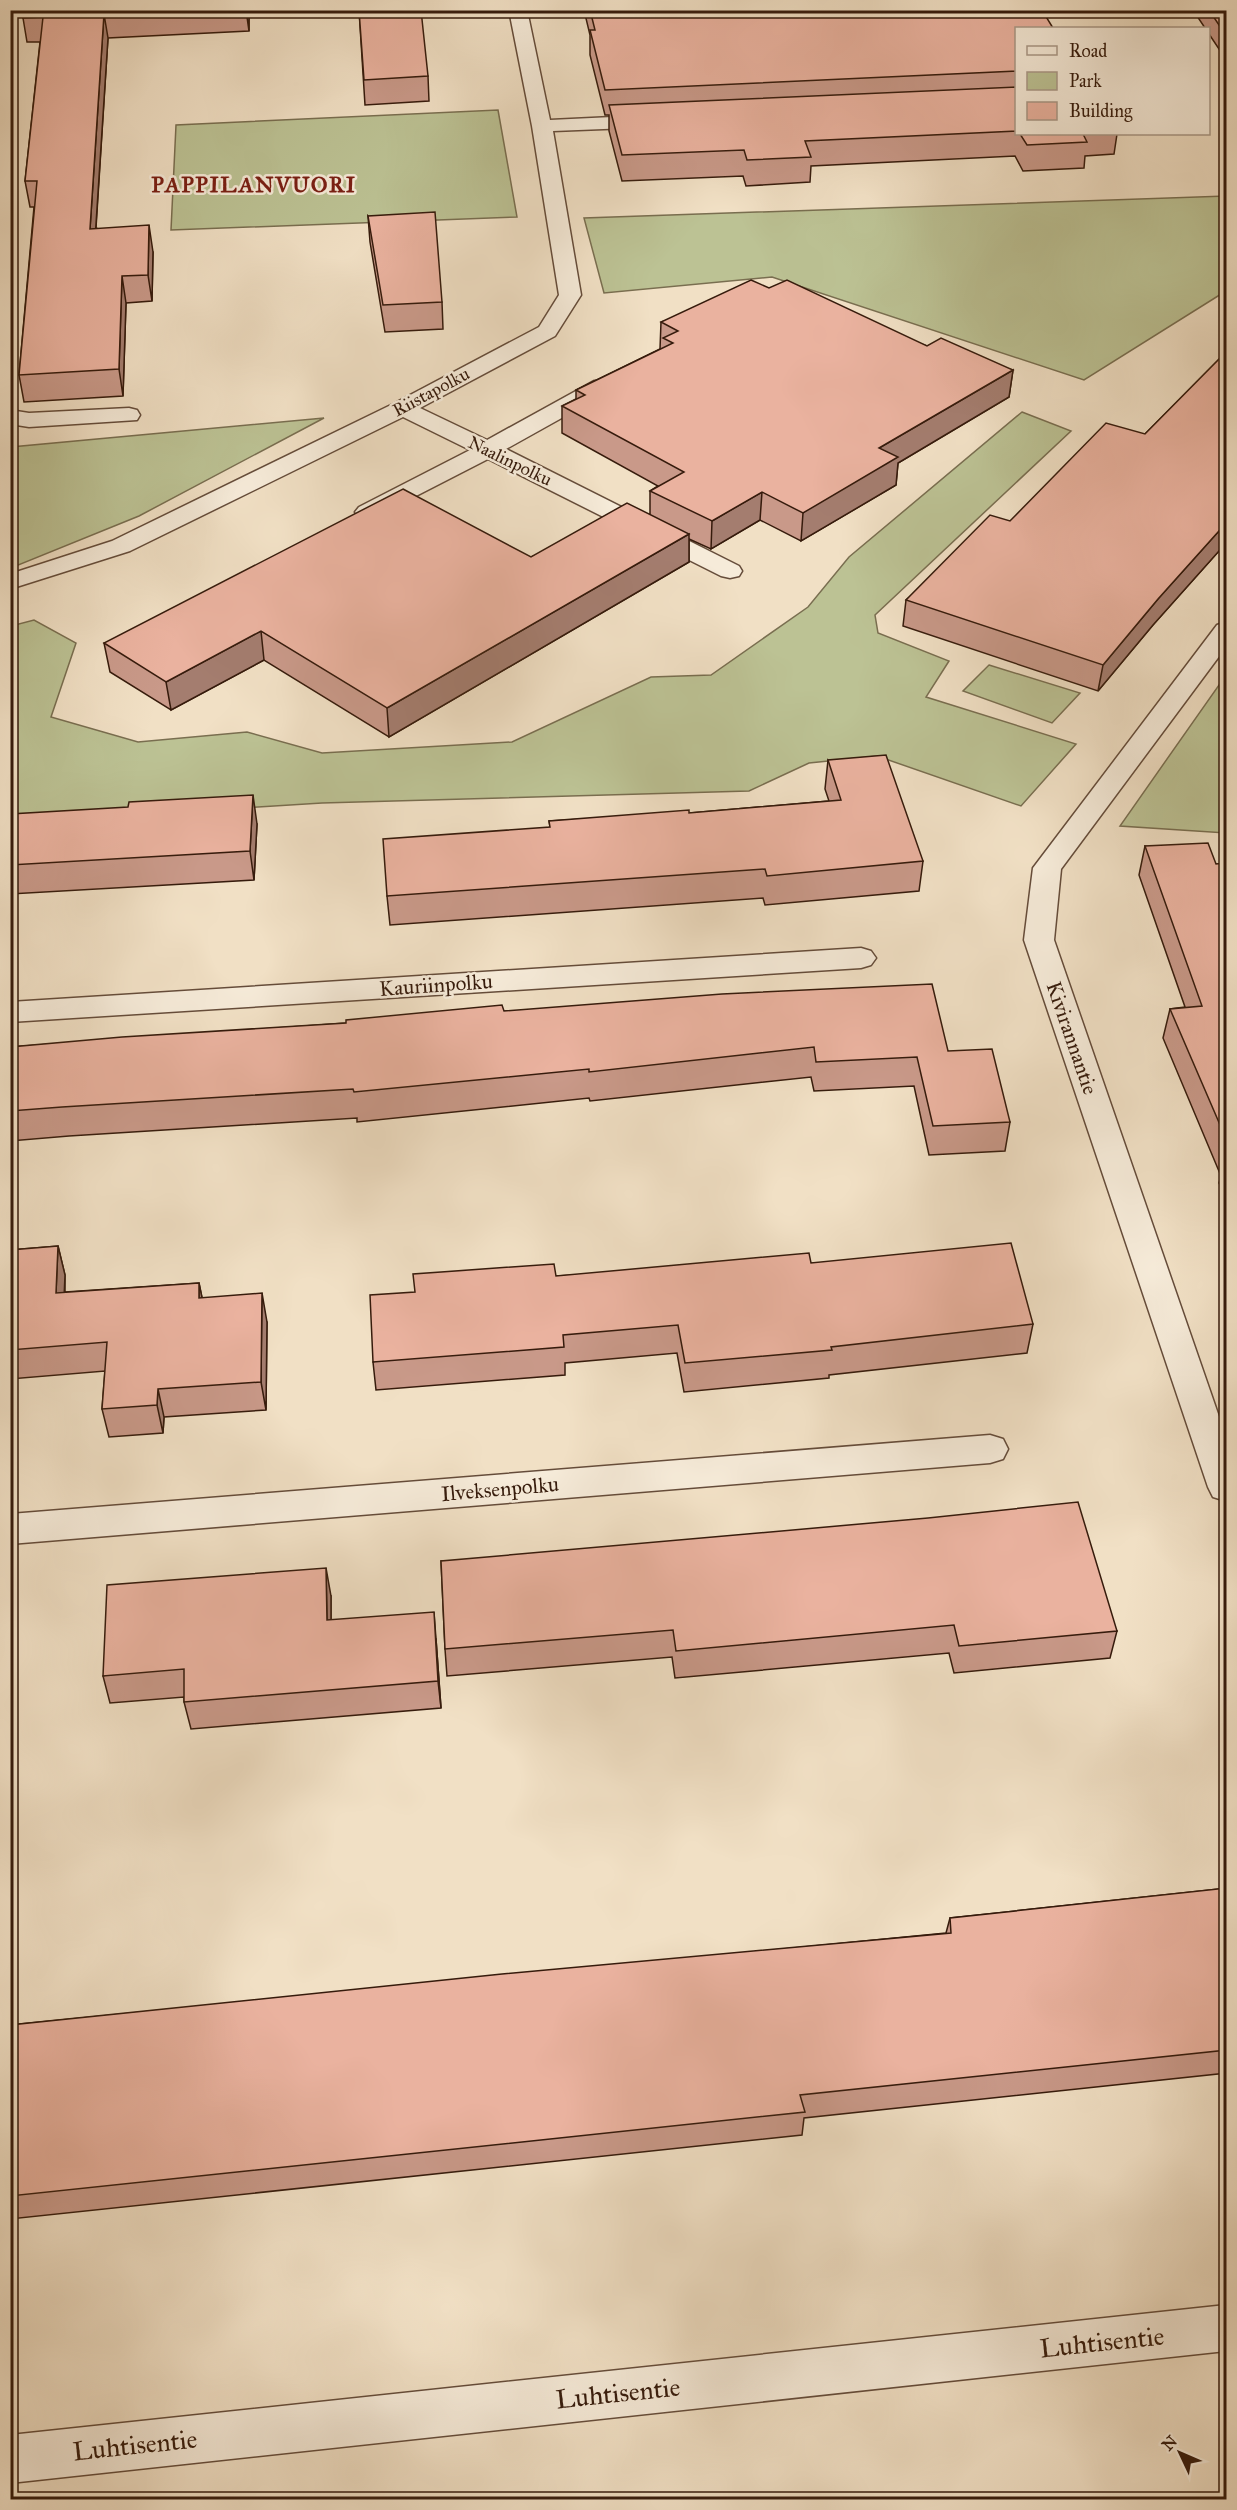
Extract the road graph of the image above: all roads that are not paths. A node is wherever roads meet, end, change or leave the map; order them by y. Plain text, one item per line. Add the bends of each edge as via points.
1 (518, 10) edge
2 (669, 120) edge
3 (542, 126) junction
4 (622, 374) edge
5 (403, 408) junction
6 (129, 415) dead end
7 (10, 417) edge
8 (487, 450) junction
9 (352, 520) edge
10 (730, 571) dead end
11 (10, 582) edge
12 (1227, 630) edge
13 (861, 958) dead end
14 (10, 1012) edge
15 (990, 1449) dead end
16 (1227, 1487) edge
17 (10, 1529) edge
18 (1227, 2328) edge
19 (10, 2459) edge

1 - 3 street, Riistapolku
2 - 3 street
3 - 5 street, Riistapolku via 570,294 547,331
4 - 8 street
5 - 8 street, Naalinpolku
5 - 11 street, Riistapolku via 120,546
6 - 7 street via 29,420
8 - 9 street
8 - 10 street, Naalinpolku
12 - 16 street, Kivirannantie via 1047,868 1039,940
13 - 14 street, Kauriinpolku
15 - 17 street, Ilveksenpolku
18 - 19 street, Luhtisentie

